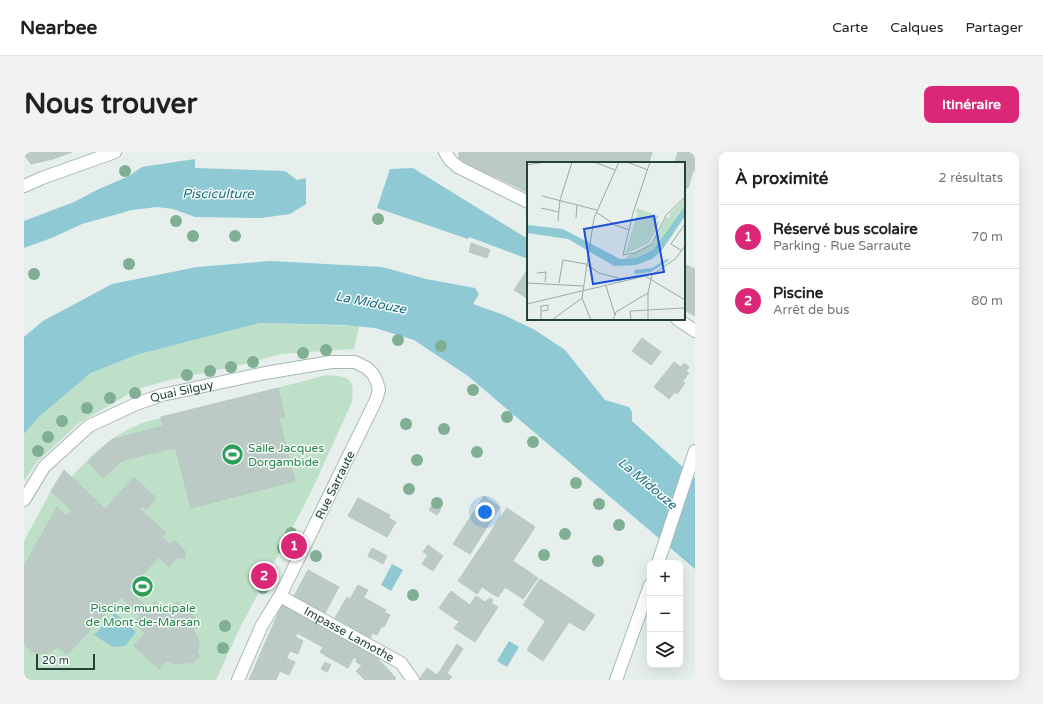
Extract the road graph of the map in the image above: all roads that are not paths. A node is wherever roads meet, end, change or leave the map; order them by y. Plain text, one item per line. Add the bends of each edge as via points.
1 (115, 152) edge
2 (445, 152) edge
3 (24, 186) edge
4 (527, 202) edge
5 (678, 320) edge
6 (695, 331) edge
7 (373, 374) joint
8 (695, 451) edge
9 (24, 500) edge
10 (659, 560) edge
11 (647, 593) edge
12 (280, 596) junction
13 (238, 680) edge
14 (413, 680) edge
15 (616, 680) edge

1 - 3 street
2 - 4 street via 458,167
5 - 6 street
7 - 9 street, Quai Silguy via 355,362 331,362 162,395 136,404 89,426 44,467
7 - 12 street, Rue Sarraute via 378,390 376,400
8 - 10 street
11 - 15 street
12 - 13 street, Rue Sarraute via 262,625
12 - 14 street, Impasse Lamothe via 401,663

